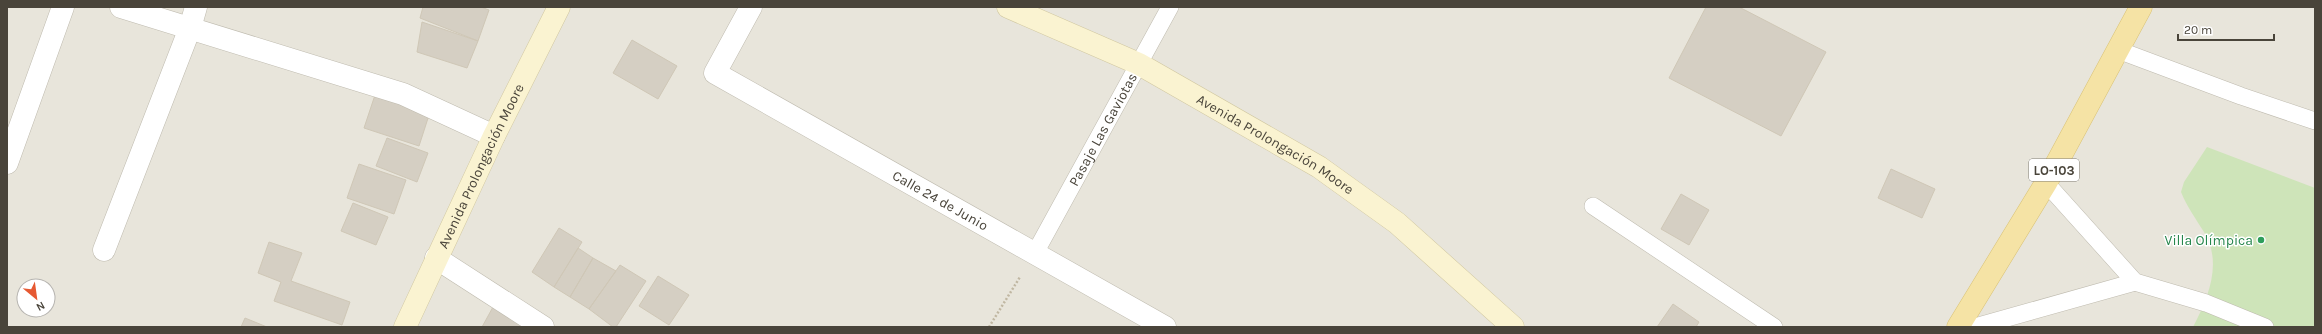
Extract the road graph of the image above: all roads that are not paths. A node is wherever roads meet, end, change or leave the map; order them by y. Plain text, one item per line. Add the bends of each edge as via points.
1 (63, 7) edge
2 (122, 7) edge
3 (196, 7) edge
4 (559, 7) edge
5 (751, 7) edge
6 (1008, 7) edge
7 (1170, 7) edge
8 (2141, 7) edge
9 (190, 28) junction
10 (2118, 50) junction
11 (1139, 64) junction
12 (2315, 121) edge
13 (494, 136) junction
14 (7, 163) edge
15 (2046, 183) junction
16 (1593, 206) dead end
17 (104, 250) dead end
18 (1035, 253) junction
19 (436, 258) junction
20 (2135, 282) junction
21 (405, 327) edge
22 (542, 327) edge
23 (1165, 327) edge
24 (1513, 327) edge
25 (1774, 327) edge
26 (1958, 327) edge
27 (1976, 327) edge
28 (2265, 327) edge

1 - 14 street
2 - 9 street
3 - 9 street
4 - 13 street, Avenida Prolongación Moore
5 - 18 street, Calle 24 de Junio via 715,73
6 - 11 street, Avenida Prolongación Moore
7 - 11 lane, Pasaje Las Gaviotas
8 - 10 main road, LO-103
9 - 13 street via 403,94
9 - 17 street
10 - 12 lane
10 - 15 main road, LO-103
11 - 18 lane, Pasaje Las Gaviotas
11 - 24 street, Avenida Prolongación Moore via 1320,167 1397,223
13 - 19 street, Avenida Prolongación Moore
15 - 20 lane
15 - 26 main road, LO-103
16 - 25 lane
18 - 23 street, Calle 24 de Junio
19 - 21 street, Avenida Prolongación Moore
19 - 22 street
20 - 27 lane
20 - 28 lane via 2206,302

